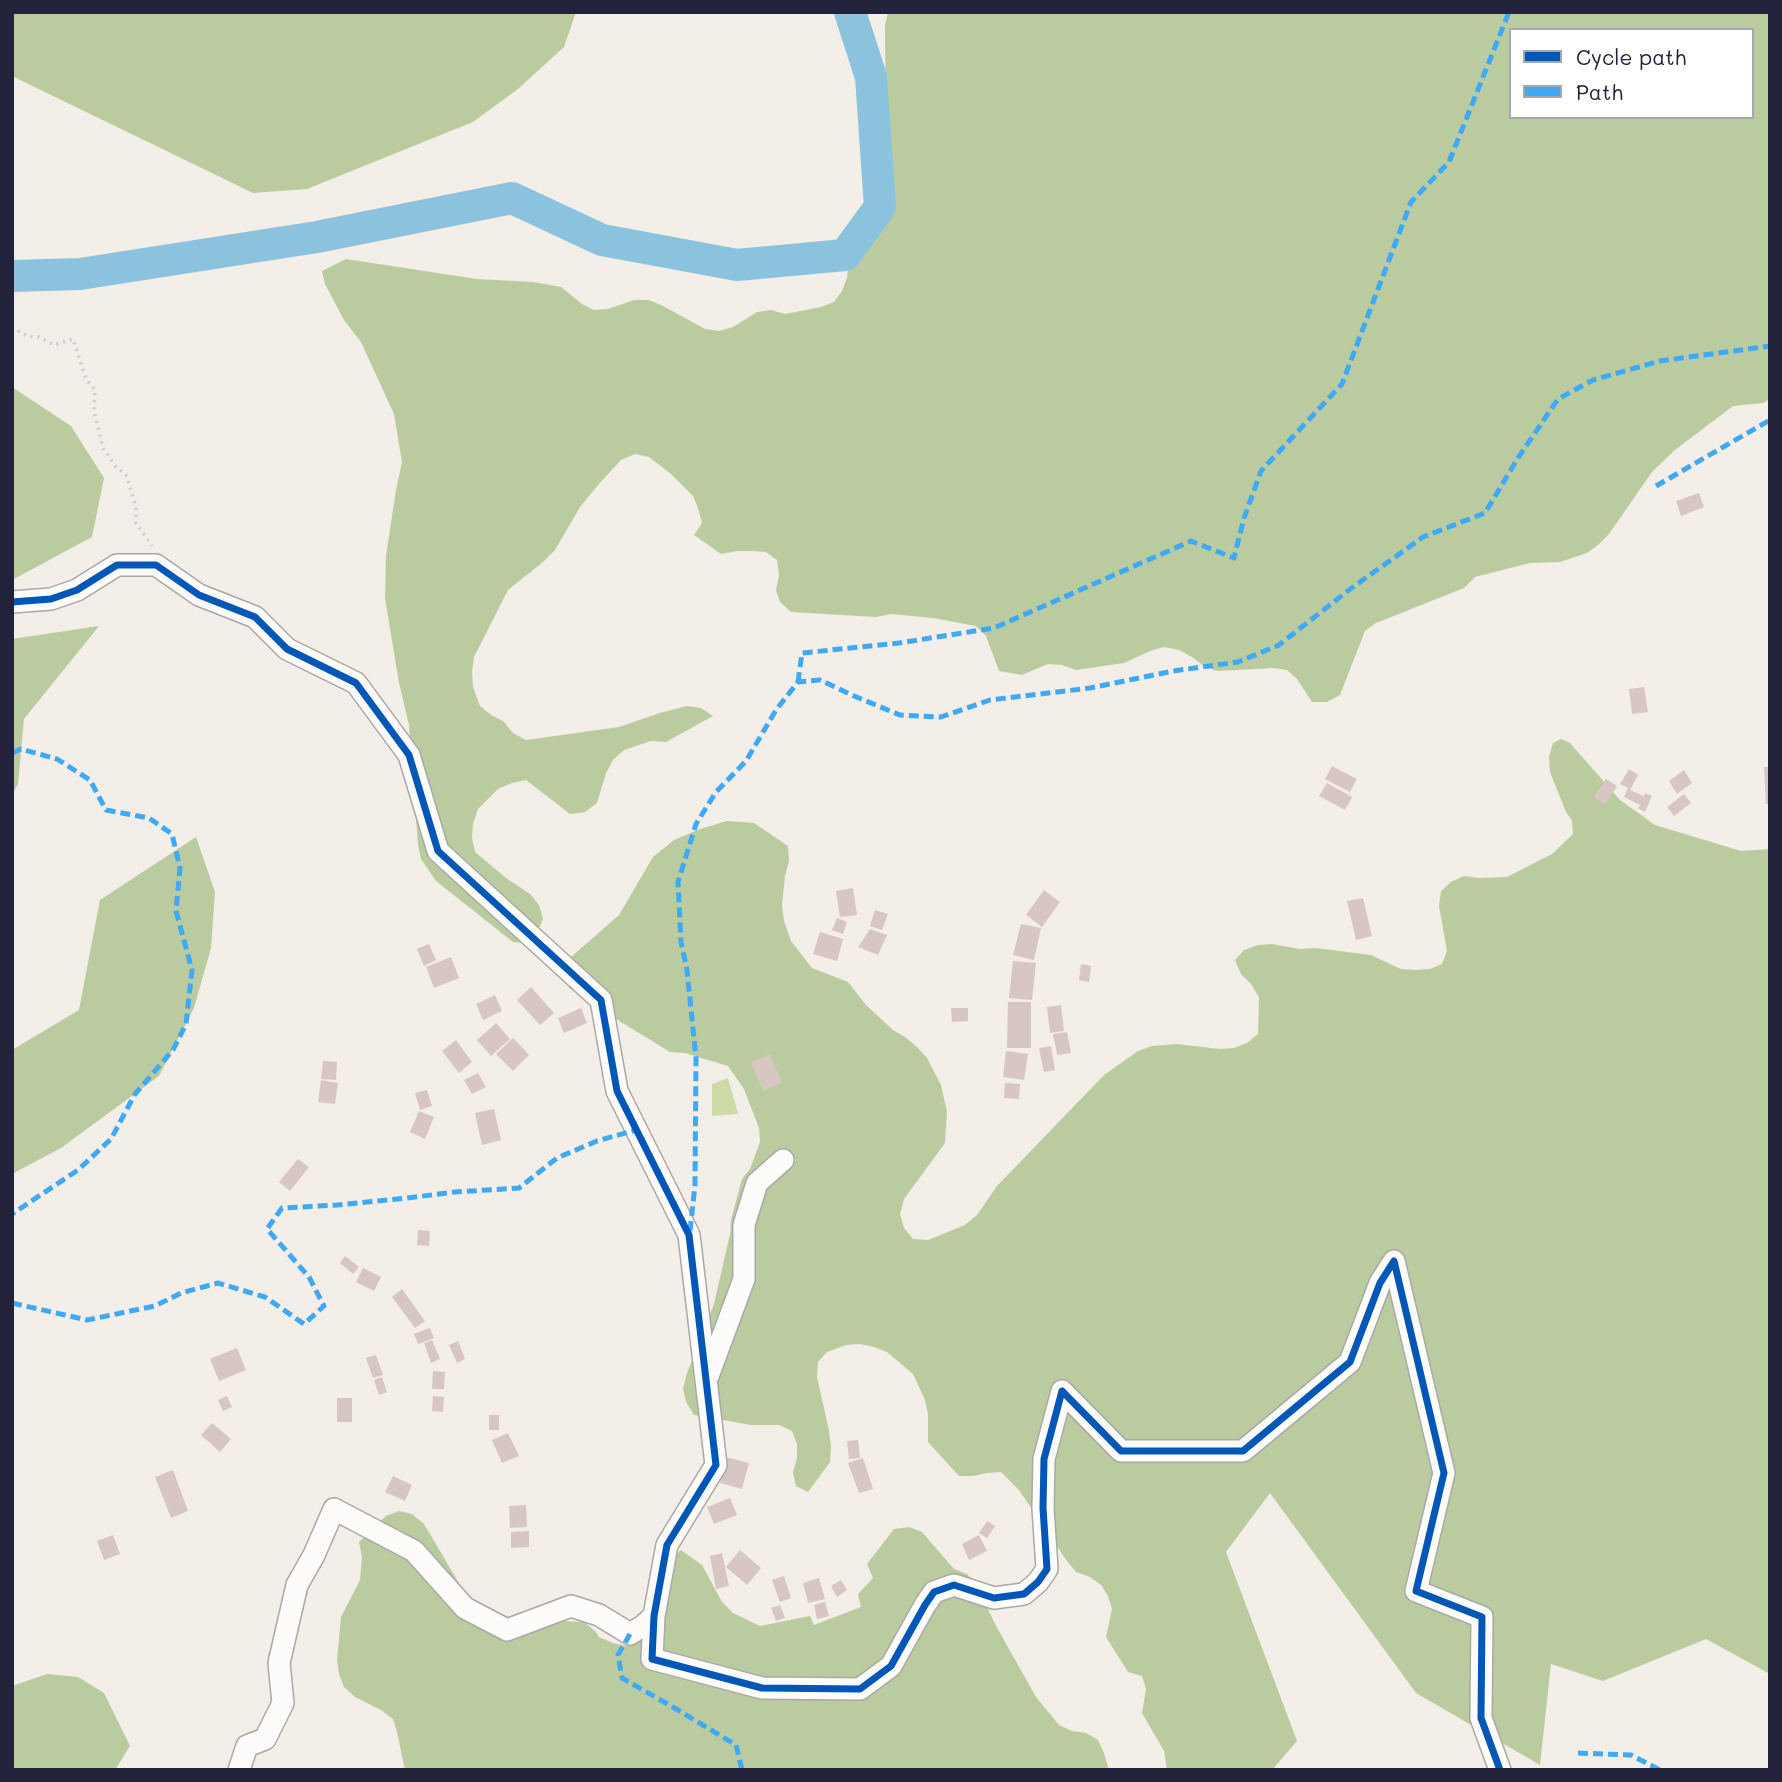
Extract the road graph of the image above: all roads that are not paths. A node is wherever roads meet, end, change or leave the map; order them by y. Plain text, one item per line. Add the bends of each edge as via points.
1 (12, 601) edge
2 (783, 1160) dead end
3 (706, 1381) junction
4 (654, 1616) junction
5 (239, 1770) edge
6 (1500, 1770) edge

1 - 3 street via 51,599 77,590 117,565 156,565 199,595 255,617 287,649 356,684 409,755 438,851 601,1000 617,1091 689,1235
2 - 3 street via 757,1183 744,1225 744,1279
3 - 4 street via 716,1465 667,1545
4 - 5 street via 630,1634 599,1615 571,1606 508,1630 465,1608 414,1551 334,1509 297,1585 279,1663 283,1703 265,1739 247,1746
4 - 6 street via 652,1659 762,1688 860,1689 891,1667 934,1592 954,1585 994,1598 1024,1594 1047,1569 1044,1459 1062,1391 1121,1451 1243,1451 1350,1362 1380,1283 1394,1261 1444,1473 1416,1591 1482,1617 1480,1718

